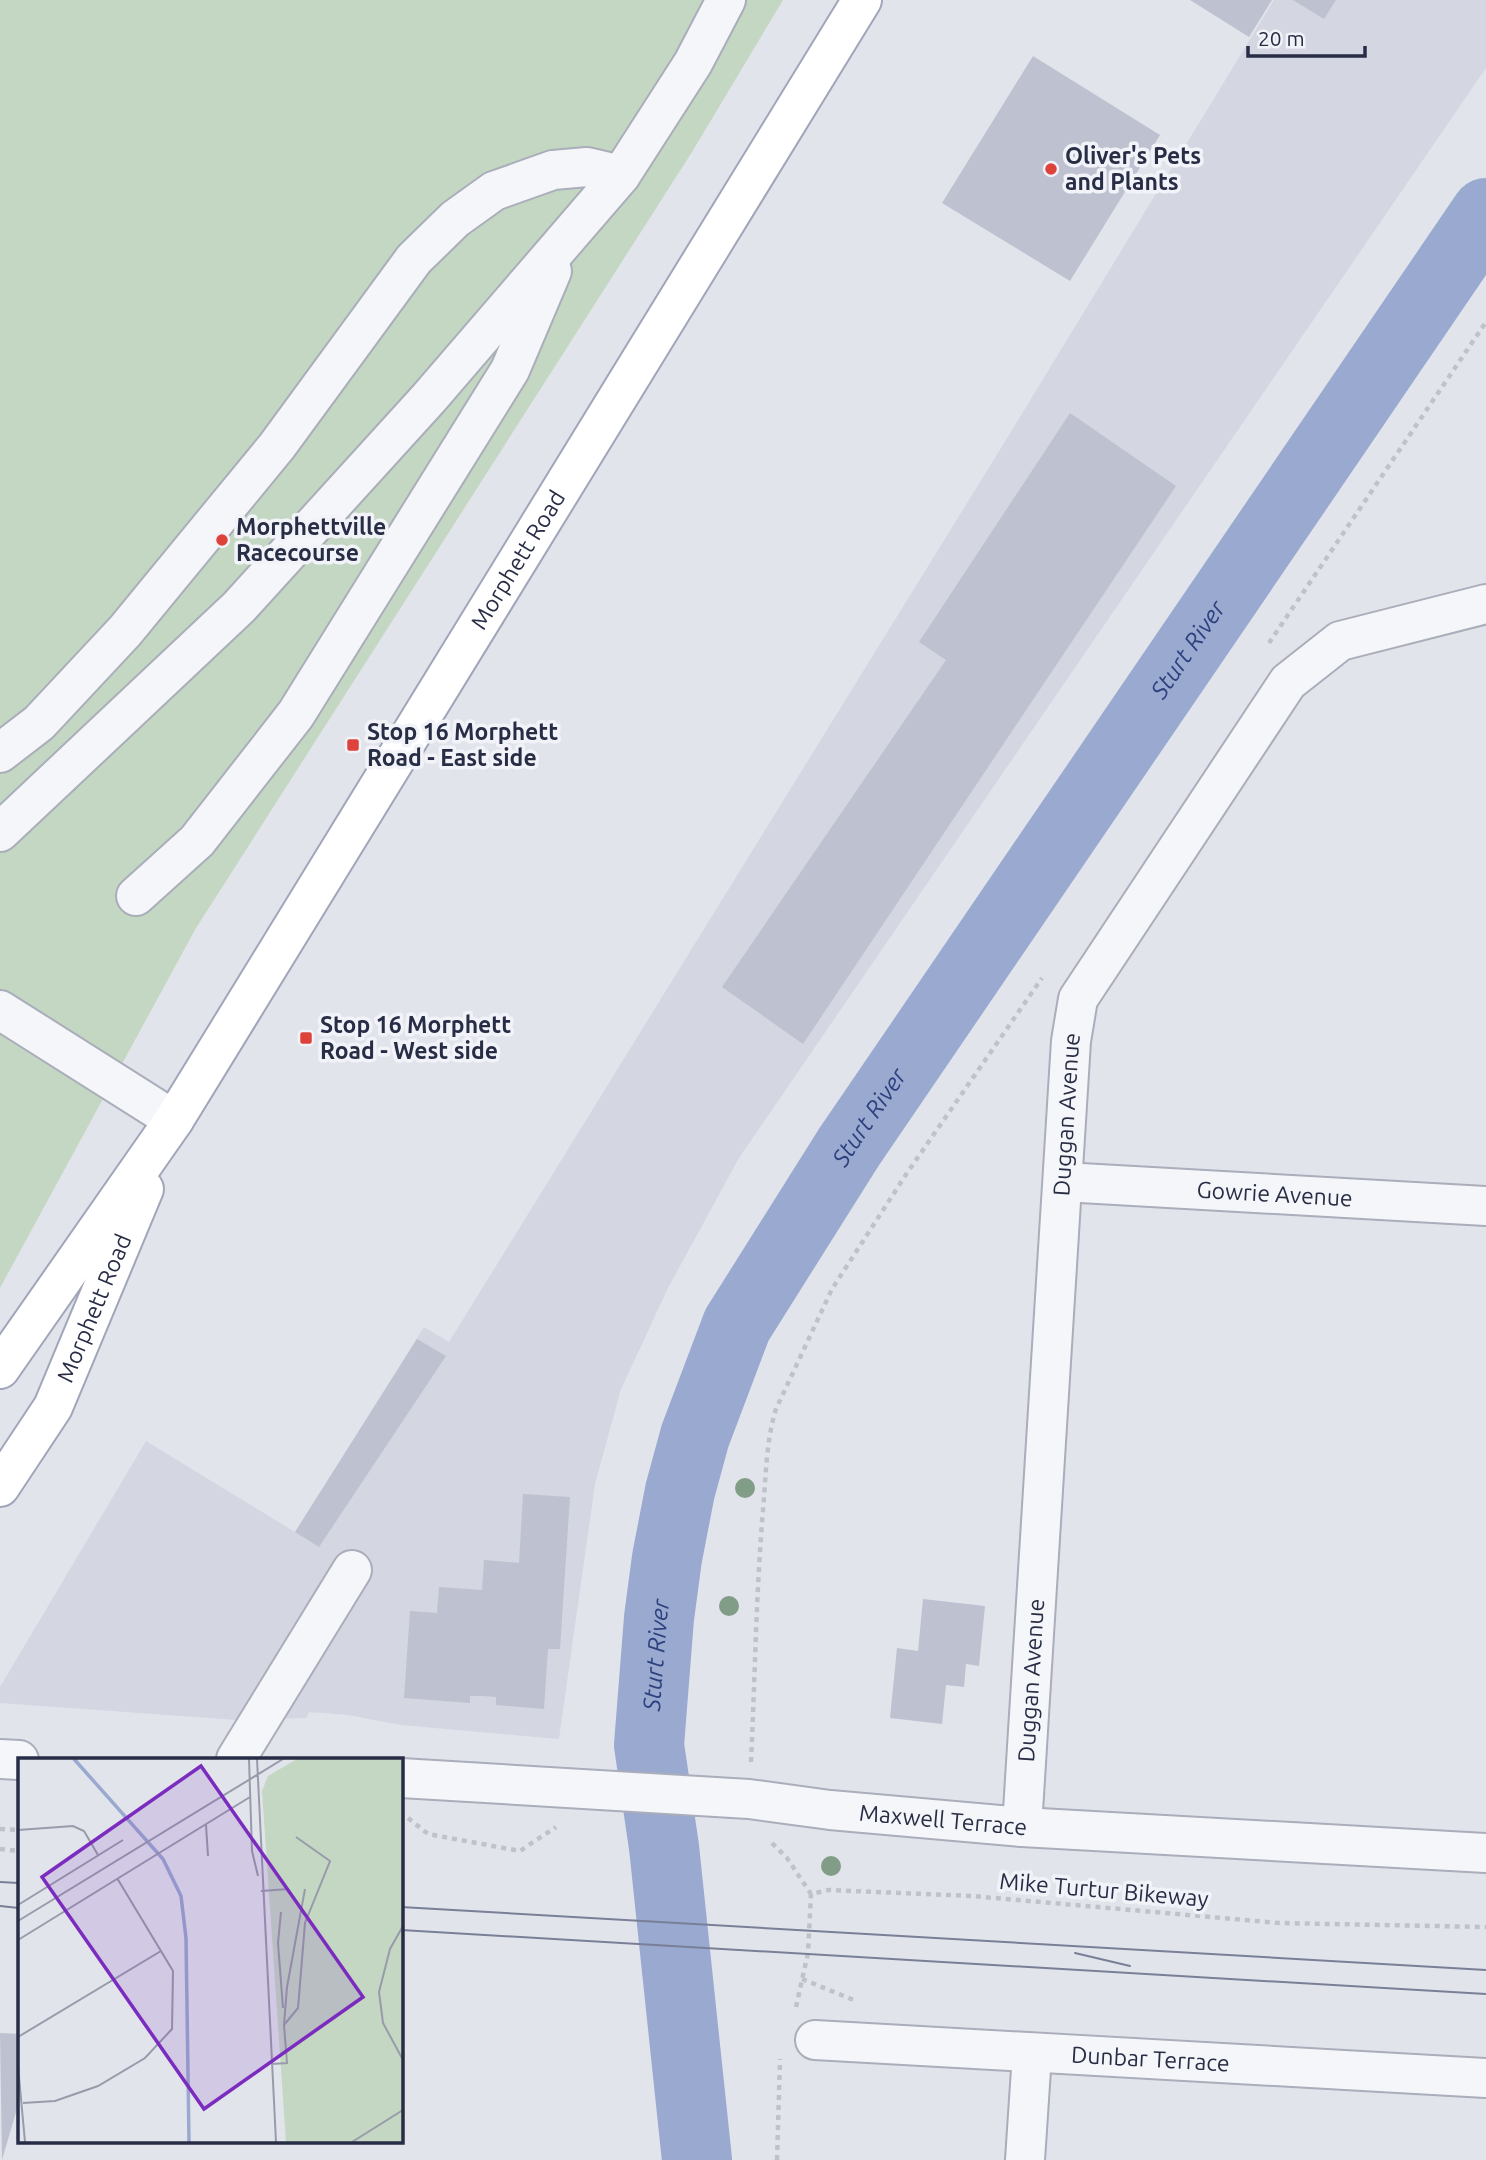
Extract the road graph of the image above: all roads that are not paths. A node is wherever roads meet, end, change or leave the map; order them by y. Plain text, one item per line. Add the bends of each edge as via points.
1 (726, 0) edge
2 (862, 0) edge
3 (621, 175) junction
4 (565, 240) junction
5 (1486, 604) edge
6 (0, 753) edge
7 (0, 832) edge
8 (136, 896) dead end
9 (0, 1010) edge
10 (174, 1120) junction
11 (1063, 1182) junction
12 (1486, 1206) edge
13 (0, 1369) edge
14 (0, 1487) edge
15 (352, 1570) dead end
16 (237, 1758) edge
17 (0, 1759) edge
18 (18, 1760) edge
19 (402, 1778) edge
20 (1022, 1827) junction
21 (1486, 1853) edge
22 (803, 2035) road end
23 (1032, 2054) junction
24 (1486, 2078) edge
25 (1025, 2160) edge

1 - 3 street via 693,63
2 - 10 main road, Morphett Road
3 - 4 street
3 - 6 street via 587,167 553,170 494,191 455,219 414,259 277,446 125,631 39,723
4 - 7 street via 239,607
4 - 8 street via 510,370 296,714 197,841
5 - 11 street, Duggan Avenue via 1340,641 1289,682 1078,999 1071,1041
9 - 10 street
10 - 13 main road, Morphett Road
10 - 14 main road, Morphett Road via 53,1407
11 - 12 street, Gowrie Avenue
11 - 20 street, Duggan Avenue
15 - 16 street
17 - 18 street
19 - 20 street, Maxwell Terrace via 749,1799
20 - 21 street, Maxwell Terrace
22 - 23 street, Dunbar Terrace
23 - 24 street, Dunbar Terrace
23 - 25 street

